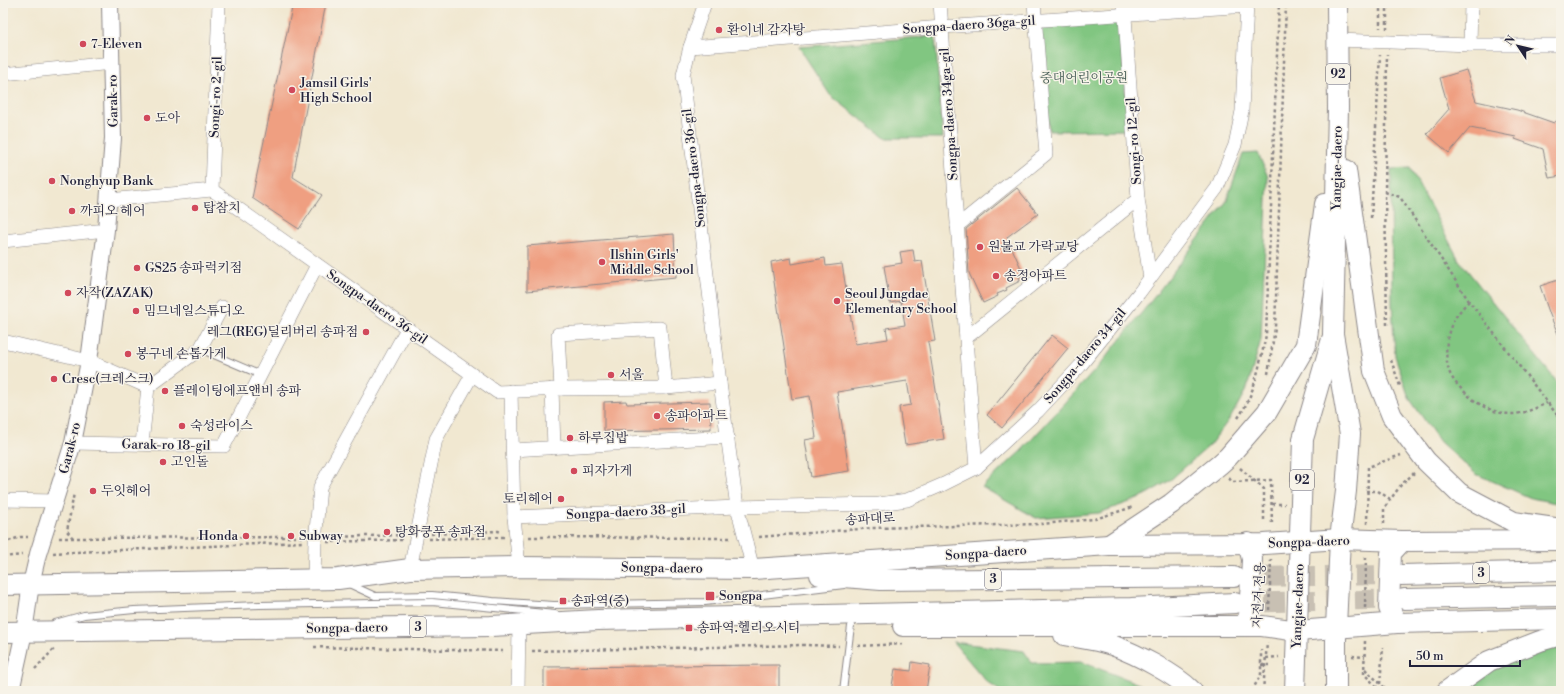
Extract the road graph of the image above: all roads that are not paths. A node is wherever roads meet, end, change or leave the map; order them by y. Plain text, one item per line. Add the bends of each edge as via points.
1 (110, 3) edge
2 (219, 3) edge
3 (705, 3) edge
4 (940, 3) edge
5 (1034, 3) edge
6 (1337, 3) edge
7 (1471, 3) edge
8 (1247, 4) edge
9 (1124, 9) edge
10 (1035, 20) junction
11 (942, 27) junction
12 (1338, 40) junction
13 (1470, 45) junction
14 (1561, 45) edge
15 (690, 47) junction
16 (112, 63) junction
17 (3, 74) edge
18 (1338, 108) junction
19 (212, 190) junction
20 (1138, 199) junction
21 (109, 200) junction
22 (957, 226) junction
23 (106, 230) junction
24 (3, 241) edge
25 (318, 265) junction
26 (1150, 278) junction
27 (222, 307) dead end
28 (407, 329) junction
29 (1333, 334) junction
30 (966, 338) junction
31 (3, 341) edge
32 (200, 349) junction
33 (89, 361) junction
34 (261, 375) junction
35 (472, 375) junction
36 (720, 383) junction
37 (148, 387) junction
38 (666, 388) junction
39 (556, 389) junction
40 (510, 391) junction
41 (728, 437) junction
42 (73, 443) junction
43 (142, 444) junction
44 (554, 448) junction
45 (513, 450) junction
46 (976, 468) junction
47 (3, 500) edge
48 (56, 502) junction
49 (737, 507) junction
50 (514, 517) junction
51 (1561, 530) edge
52 (1340, 539) junction
53 (1561, 540) edge
54 (1300, 541) junction
55 (1402, 541) junction
56 (1248, 543) junction
57 (1109, 545) junction
58 (519, 567) junction
59 (410, 569) junction
60 (753, 569) junction
61 (1561, 571) edge
62 (1401, 575) tunnel mouth
63 (1234, 577) tunnel mouth
64 (314, 579) junction
65 (338, 579) junction
66 (881, 580) junction
67 (31, 584) junction
68 (3, 585) edge
69 (1561, 596) edge
70 (1404, 599) tunnel mouth
71 (1235, 603) tunnel mouth
72 (811, 615) junction
73 (1561, 619) edge
74 (598, 620) junction
75 (1397, 623) junction
76 (519, 624) junction
77 (851, 626) junction
78 (1244, 626) junction
79 (1025, 627) junction
80 (1336, 627) junction
81 (3, 632) edge
82 (24, 632) junction
83 (1298, 632) junction
84 (1561, 635) edge
85 (11, 691) edge
86 (518, 691) edge
87 (843, 691) edge
88 (1192, 691) edge
89 (1295, 691) edge
90 (1336, 691) edge
91 (1447, 691) edge

1 - 16 street, Garak-ro
2 - 19 street, Songi-ro 2-gil
3 - 15 street, Songpa-daero 36-gil
4 - 11 street, Songpa-daero 34ga-gil
5 - 10 street
6 - 12 main road, Yangjae-daero / 92
7 - 13 street
8 - 9 street, Songpa-daero 36ga-gil
8 - 26 street, Songpa-daero 34-gil via 1242,111 1235,145 1217,188
9 - 10 street, Songpa-daero 36ga-gil
9 - 20 street, Songi-ro 12-gil
10 - 11 street, Songpa-daero 36ga-gil
10 - 22 street via 1046,154
11 - 15 street, Songpa-daero 36ga-gil
11 - 22 street, Songpa-daero 34ga-gil
12 - 13 street
12 - 18 main road, Yangjae-daero / 92
13 - 14 street
15 - 36 street, Songpa-daero 36-gil via 683,75
16 - 17 street
16 - 21 street, Garak-ro via 114,138
18 - 29 main road, Yangjae-daero / 92
18 - 51 main road via 1374,371 1392,416 1426,461 1459,493 1514,522
18 - 57 main road via 1306,345 1266,412 1228,457 1171,504
19 - 21 street
19 - 25 street, Songpa-daero 36-gil
20 - 26 street, Songi-ro 12-gil
20 - 30 street
21 - 23 street, Garak-ro
22 - 30 street, Songpa-daero 34ga-gil
23 - 24 street
23 - 33 street, Garak-ro
25 - 28 street, Songpa-daero 36-gil
25 - 34 street, Garak-ro 18-gil
26 - 46 street, Songpa-daero 34-gil via 1080,366 1038,411
27 - 32 street
28 - 35 street, Songpa-daero 36-gil
28 - 64 street via 320,487
29 - 52 main road, Yangjae-daero / 92 via 1350,434
29 - 54 main road, Yangjae-daero / 92 via 1303,439
30 - 46 street, Songpa-daero 34ga-gil
31 - 33 street
32 - 34 lane
32 - 37 street
33 - 37 street
33 - 42 street, Garak-ro
34 - 43 street, Garak-ro 18-gil via 224,446
35 - 40 street, Songpa-daero 36-gil via 497,392
35 - 59 street via 436,439
36 - 38 street, Songpa-daero 36-gil
36 - 41 street, Songpa-daero 36-gil
37 - 43 street
38 - 39 street, Songpa-daero 36-gil
38 - 39 street via 660,328 558,334
39 - 40 street, Songpa-daero 36-gil
39 - 44 street
40 - 45 street
41 - 44 street
41 - 49 street, Songpa-daero 36-gil
42 - 43 street, Garak-ro 18-gil
42 - 48 street, Garak-ro
44 - 45 street
45 - 50 street
46 - 49 street, Songpa-daero 34-gil via 907,500 879,504
47 - 48 street
48 - 67 street, Garak-ro via 38,554
49 - 50 street, Songpa-daero 38-gil
49 - 60 street, Songpa-daero 36-gil
50 - 58 street
52 - 54 main road, Songpa-daero
52 - 55 main road, Songpa-daero
52 - 80 main road, Yangjae-daero / 92
53 - 55 main road, Songpa-daero
54 - 56 main road, Songpa-daero
54 - 83 main road, Yangjae-daero / 92
55 - 75 main road via 1391,553 1389,608
56 - 57 main road, Songpa-daero
56 - 78 main road via 1252,566 1249,616
57 - 60 main road, Songpa-daero
58 - 59 main road, Songpa-daero / 3
58 - 60 main road, Songpa-daero / 3
59 - 65 main road, Songpa-daero / 3
60 - 66 main road, 3
61 - 62 main road, 3
63 - 66 main road, 3
64 - 65 main road, Songpa-daero / 3
64 - 67 main road, Songpa-daero / 3
65 - 66 lane via 375,596 432,595 554,605 705,602
67 - 68 main road, Songpa-daero / 3
67 - 82 street, Garak-ro
69 - 70 main road, 3
71 - 72 main road, 3 via 1131,608
72 - 74 main road, Songpa-daero / 3
72 - 77 main road
73 - 75 main road
74 - 76 main road, Songpa-daero / 3
74 - 82 lane via 553,613 432,602 260,605 134,610 84,615
75 - 80 main road
76 - 82 main road, Songpa-daero / 3
76 - 86 street
77 - 79 main road
77 - 87 lane
78 - 79 main road
78 - 83 main road
79 - 88 main road via 1112,645 1150,662
80 - 83 main road
80 - 90 main road, Yangjae-daero / 92
81 - 82 main road, Songpa-daero / 3
82 - 85 street, Garak-ro
83 - 89 main road, Yangjae-daero / 92
84 - 91 main road via 1489,661

